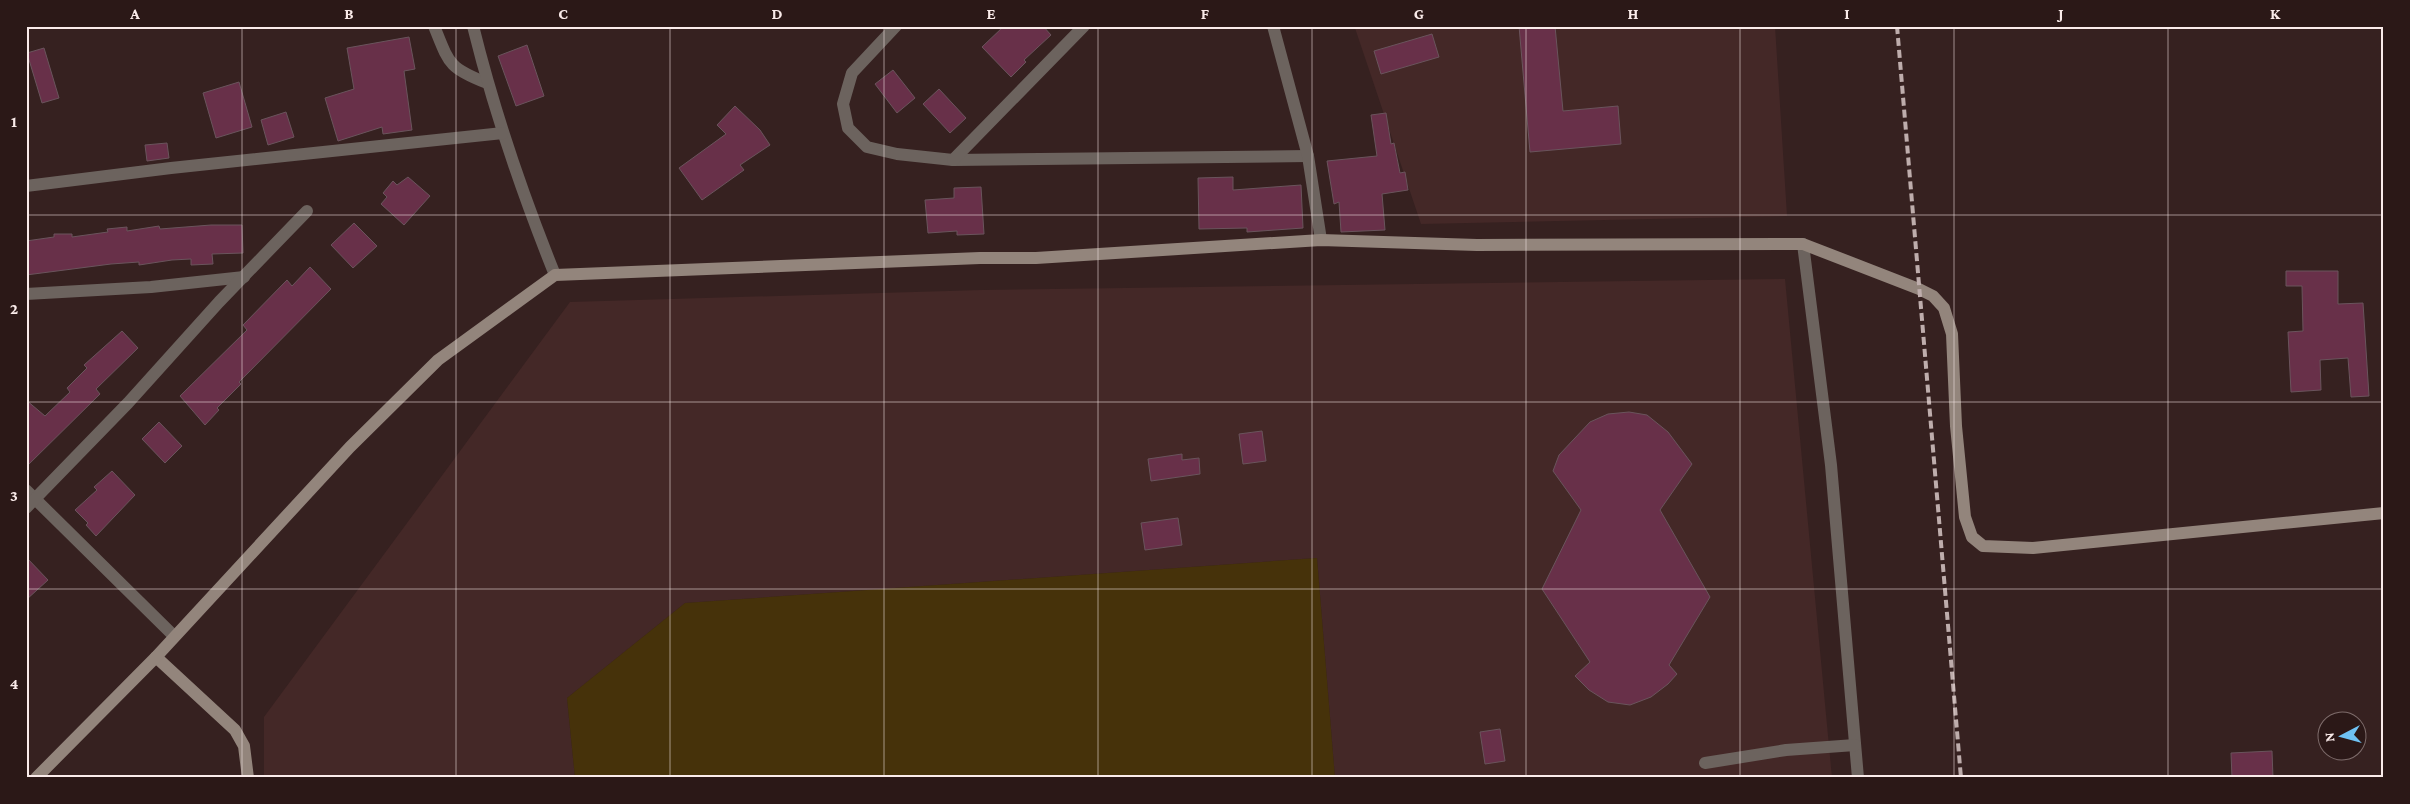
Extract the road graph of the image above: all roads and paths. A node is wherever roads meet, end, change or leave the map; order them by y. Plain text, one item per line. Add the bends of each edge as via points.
1 (434, 26) edge
2 (472, 26) edge
3 (896, 26) edge
4 (1084, 26) edge
5 (1273, 26) edge
6 (487, 83) junction
7 (503, 133) junction
8 (1308, 156) junction
9 (953, 160) junction
10 (26, 186) edge
11 (307, 211) dead end
12 (1321, 240) junction
13 (1803, 244) junction
14 (554, 275) junction
15 (244, 277) junction
16 (26, 294) edge
17 (29, 499) edge
18 (2384, 513) edge
19 (174, 636) junction
20 (156, 657) junction
21 (1855, 745) junction
22 (1705, 763) dead end
23 (36, 778) edge
24 (248, 778) edge
25 (1858, 778) edge

1 - 6 street via 448,60 462,74
2 - 6 street
3 - 9 street via 852,73 843,104 848,128 867,147
4 - 9 street
5 - 8 street
6 - 7 street
7 - 10 street
7 - 14 street via 524,200
8 - 9 street
8 - 12 street
11 - 15 street
12 - 13 street via 1476,245
12 - 14 street via 1036,258
13 - 18 street via 1919,288 1934,296 1944,308 1952,334 1956,426 1965,517 1972,537 1983,546 2033,548
13 - 21 street via 1831,465
14 - 19 street via 438,360 350,447
15 - 16 street via 151,287
15 - 17 street via 128,403
17 - 19 street
19 - 20 street
20 - 23 street
20 - 24 street via 235,730 244,746
21 - 22 street via 1786,750
21 - 25 street

